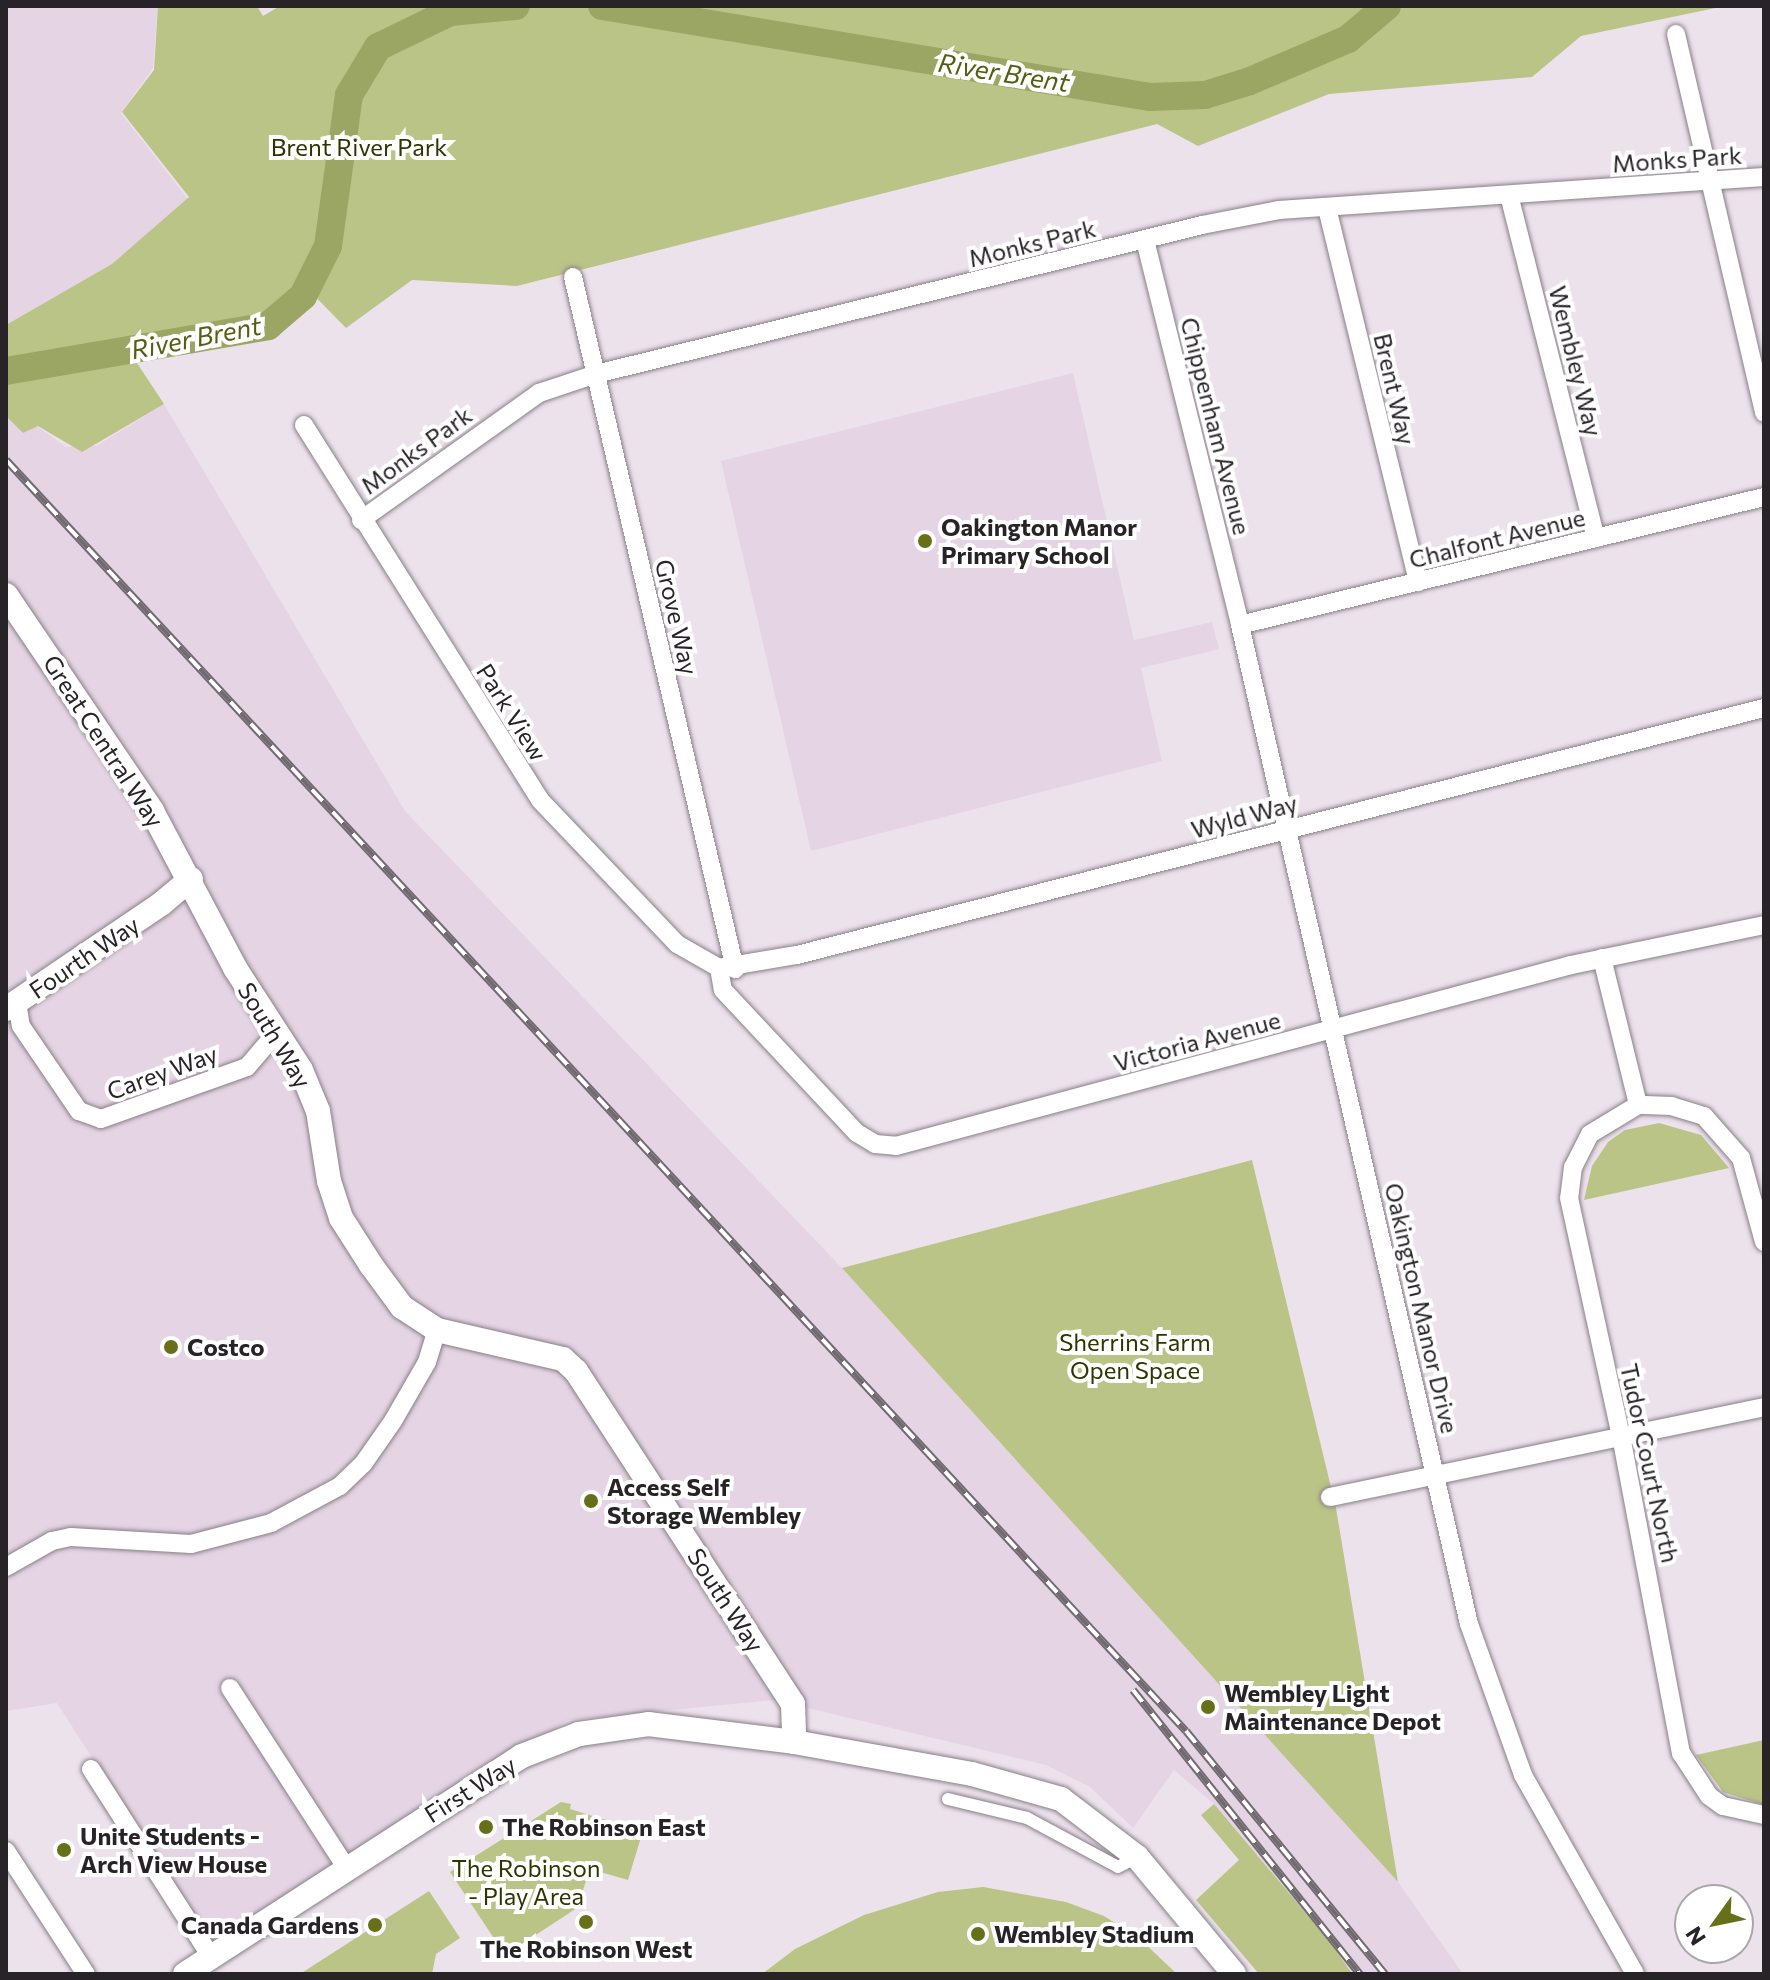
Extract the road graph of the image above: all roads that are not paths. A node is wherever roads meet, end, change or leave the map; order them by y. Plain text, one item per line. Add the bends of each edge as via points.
1 (1676, 34) dead end
2 (1764, 177) edge
3 (1710, 180) junction
4 (1509, 195) junction
5 (1327, 208) junction
6 (1145, 240) junction
7 (573, 277) dead end
8 (596, 374) junction
9 (1764, 413) edge
10 (304, 425) dead end
11 (1764, 497) edge
12 (361, 520) junction
13 (1596, 538) junction
14 (1418, 582) junction
15 (6, 595) edge
16 (1240, 625) junction
17 (1764, 708) edge
18 (1287, 830) junction
19 (194, 884) junction
20 (1764, 925) edge
21 (1602, 958) junction
22 (727, 968) junction
23 (11, 1006) edge
24 (1333, 1030) junction
25 (277, 1032) junction
26 (1638, 1105) junction
27 (1764, 1242) edge
28 (437, 1330) junction
29 (1764, 1407) edge
30 (1621, 1436) junction
31 (1436, 1473) junction
32 (1330, 1497) dead end
33 (6, 1567) edge
34 (230, 1688) dead end
35 (794, 1742) junction
36 (91, 1769) dead end
37 (948, 1799) dead end
38 (1764, 1815) edge
39 (6, 1851) edge
40 (1137, 1857) junction
41 (347, 1869) junction
42 (211, 1957) junction
43 (86, 1974) edge
44 (185, 1974) edge
45 (1234, 1974) edge
46 (1635, 1974) edge

1 - 3 street
2 - 3 street, Monks Park
3 - 4 street, Monks Park
3 - 9 street
4 - 5 street, Monks Park
4 - 13 street, Wembley Way
5 - 6 street, Monks Park via 1238,216
5 - 14 street, Brent Way
6 - 8 street, Monks Park
6 - 16 street, Chippenham Avenue
7 - 8 street, Grove Way
8 - 12 street, Monks Park via 518,405
8 - 22 street, Grove Way
10 - 12 street, Park View
11 - 13 street, Chalfont Avenue
12 - 22 street, Park View via 540,800 677,944
13 - 14 street, Chalfont Avenue
14 - 16 street, Chalfont Avenue
15 - 19 main road, Great Central Way via 90,714
16 - 18 street, Oakington Manor Drive
17 - 18 street, Wyld Way
18 - 22 street, Wyld Way
18 - 24 street, Oakington Manor Drive
19 - 23 main road, Fourth Way
19 - 25 main road, South Way via 235,968
20 - 21 street, Victoria Avenue
21 - 24 street, Victoria Avenue
21 - 26 street
22 - 24 street, Victoria Avenue via 721,987 857,1133 884,1146
23 - 25 street, Carey Way via 79,1111 101,1119 247,1067
24 - 31 street, Oakington Manor Drive
25 - 28 main road, South Way via 318,1111 341,1218 402,1307
26 - 27 street via 1672,1106 1704,1116 1726,1135 1741,1158
26 - 30 street, Tudor Court North via 1590,1134 1573,1167 1569,1198
28 - 33 street via 427,1362 393,1421 340,1486 271,1523 191,1544 71,1537 52,1541
28 - 35 main road, South Way via 563,1359 632,1454 793,1704
29 - 30 street
30 - 31 street
30 - 38 street, Tudor Court North via 1681,1753 1709,1796 1723,1806
31 - 32 street
31 - 46 street, Oakington Manor Drive via 1469,1624 1507,1739 1542,1815
34 - 41 street
35 - 40 main road via 1037,1789 1089,1817
35 - 41 main road, First Way via 671,1724 579,1734 500,1769
36 - 42 street
37 - 40 street via 1027,1818 1118,1867
39 - 43 street
40 - 45 main road
41 - 42 main road, First Way
42 - 44 main road, First Way

